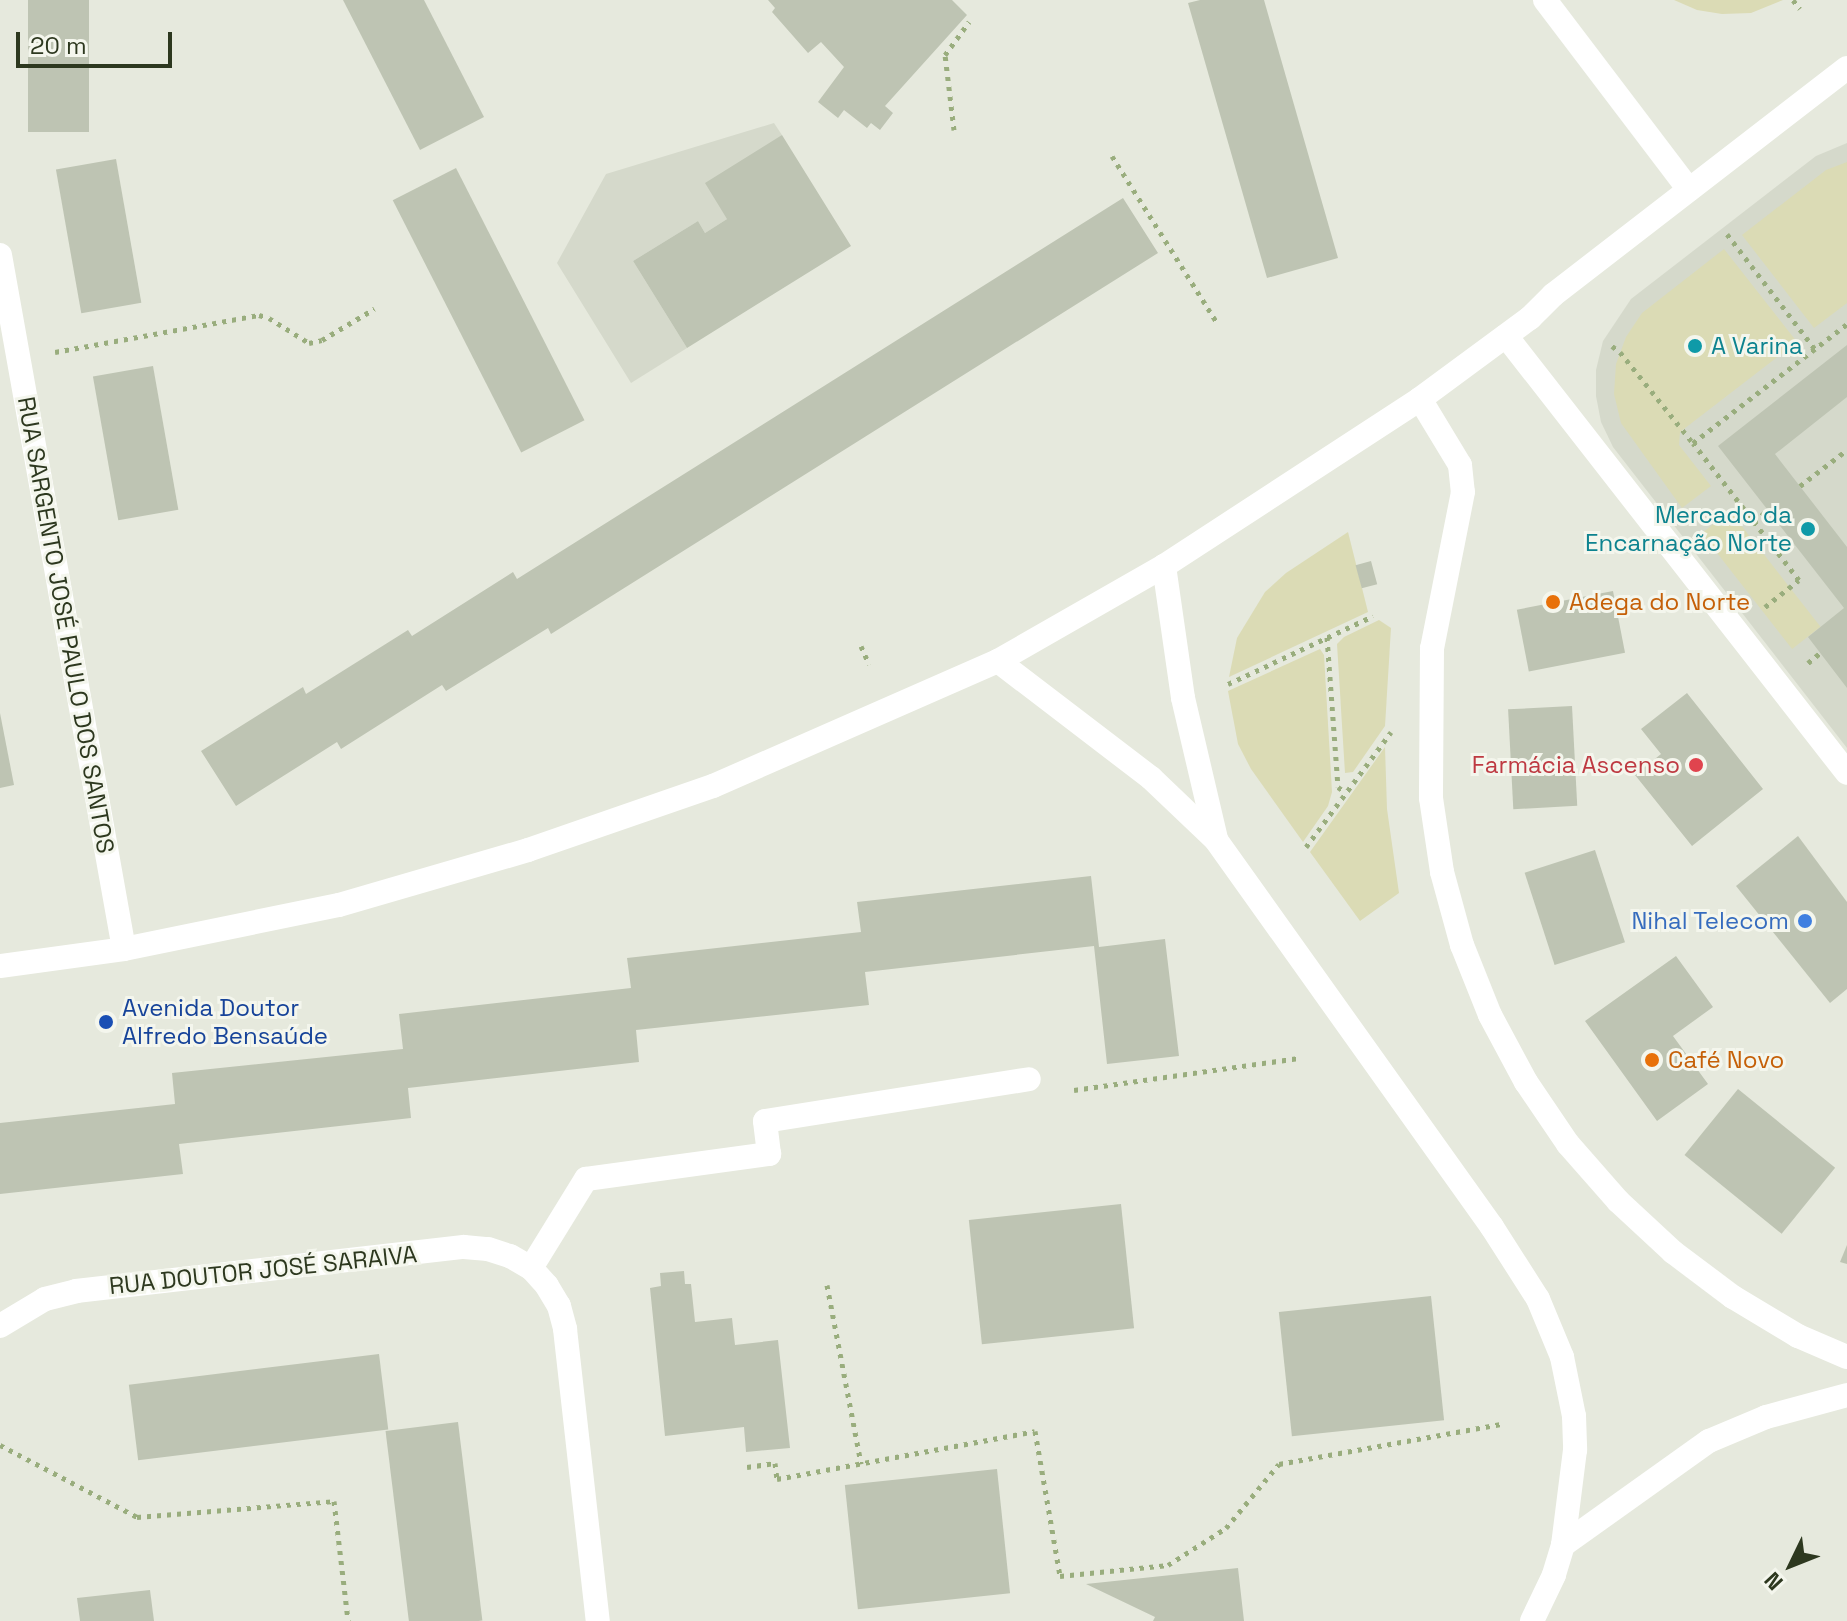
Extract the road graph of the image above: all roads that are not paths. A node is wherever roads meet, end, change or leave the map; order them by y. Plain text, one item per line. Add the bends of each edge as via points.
1 (1545, 0) edge
2 (1847, 68) edge
3 (1689, 190) junction
4 (0, 255) edge
5 (1506, 336) junction
6 (1420, 399) junction
7 (1164, 566) junction
8 (998, 661) junction
9 (1847, 773) edge
10 (1216, 840) junction
11 (124, 949) junction
12 (0, 966) edge
13 (1029, 1079) dead end
14 (531, 1268) junction
15 (0, 1326) edge
16 (1847, 1357) edge
17 (1847, 1395) edge
18 (1563, 1545) junction
19 (598, 1621) edge
20 (1532, 1621) edge

1 - 3 street
2 - 3 street
3 - 5 street
4 - 11 street, RUA SARGENTO JOSÉ PAULO DOS SANTOS
5 - 6 street
5 - 9 street
6 - 7 street
6 - 16 street via 1460,465 1463,492 1432,648 1431,798 1442,872 1462,945 1490,1015 1526,1082 1618,1201 1733,1297 1798,1336
7 - 8 street
7 - 10 street via 1183,698
8 - 10 street via 1151,778
8 - 11 street via 713,786 528,850 339,905
10 - 18 street via 1538,1299 1562,1357 1574,1416
11 - 12 street
13 - 14 street via 765,1121 769,1154 586,1179
14 - 15 street, RUA DOUTOR JOSÉ SARAIVA via 488,1249 464,1247 76,1291 45,1299
14 - 19 street, RUA DOUTOR JOSÉ SARAIVA via 559,1306 565,1329
17 - 18 street via 1766,1417 1709,1441
18 - 20 street

